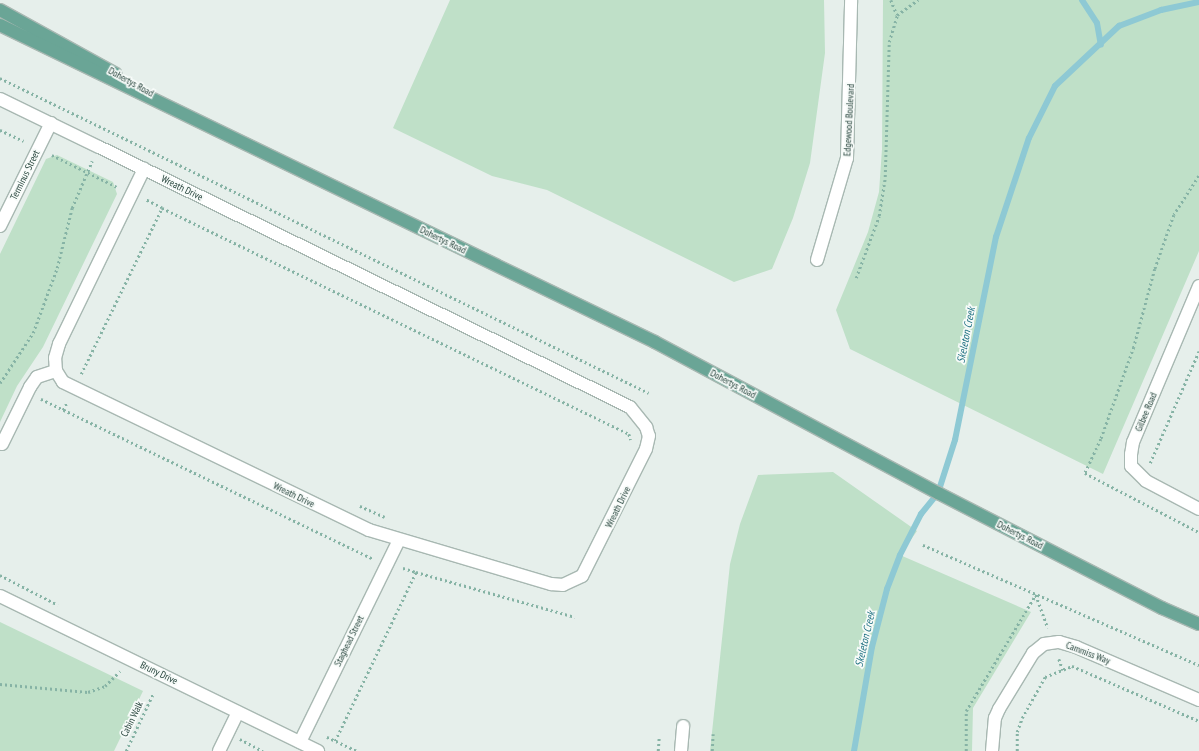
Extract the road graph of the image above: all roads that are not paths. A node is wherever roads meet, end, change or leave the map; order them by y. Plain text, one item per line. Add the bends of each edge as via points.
1 (851, 0) edge
2 (0, 10) edge
3 (0, 25) edge
4 (0, 99) edge
5 (51, 123) junction
6 (262, 154) junction
7 (144, 169) junction
8 (0, 226) edge
9 (817, 260) dead end
10 (1199, 286) edge
11 (56, 371) junction
12 (2, 444) dead end
13 (1199, 509) edge
14 (399, 540) junction
15 (0, 596) edge
16 (1199, 624) edge
17 (1199, 700) edge
18 (238, 712) junction
19 (683, 726) dead end
20 (300, 742) junction
21 (219, 751) edge
22 (318, 751) edge
23 (681, 751) edge
24 (992, 751) edge

1 - 9 street, Edgewood Boulevard via 847,158
2 - 6 main road, Dohertys Road
3 - 6 main road, Dohertys Road
4 - 5 street, Wreath Drive
5 - 7 street, Wreath Drive
5 - 8 street, Terminus Street
6 - 16 main road, Dohertys Road via 655,342 945,497 1162,608
7 - 11 street via 59,344 55,358
7 - 14 street, Wreath Drive via 630,407 646,427 649,436 646,449 588,568 574,582 563,585 551,584
10 - 13 street, Gilbee Road via 1133,442 1131,466 1143,479
11 - 12 street via 37,378 27,392
11 - 14 street, Wreath Drive via 62,382 76,390 342,519
14 - 20 street, Staghead Street
15 - 18 street, Bruny Drive
17 - 24 street, Cammiss Way via 1076,647 1060,642 1044,644 1030,658 999,709 992,734
18 - 20 street, Bruny Drive
18 - 21 street
19 - 23 street
20 - 22 street, Bruny Drive

